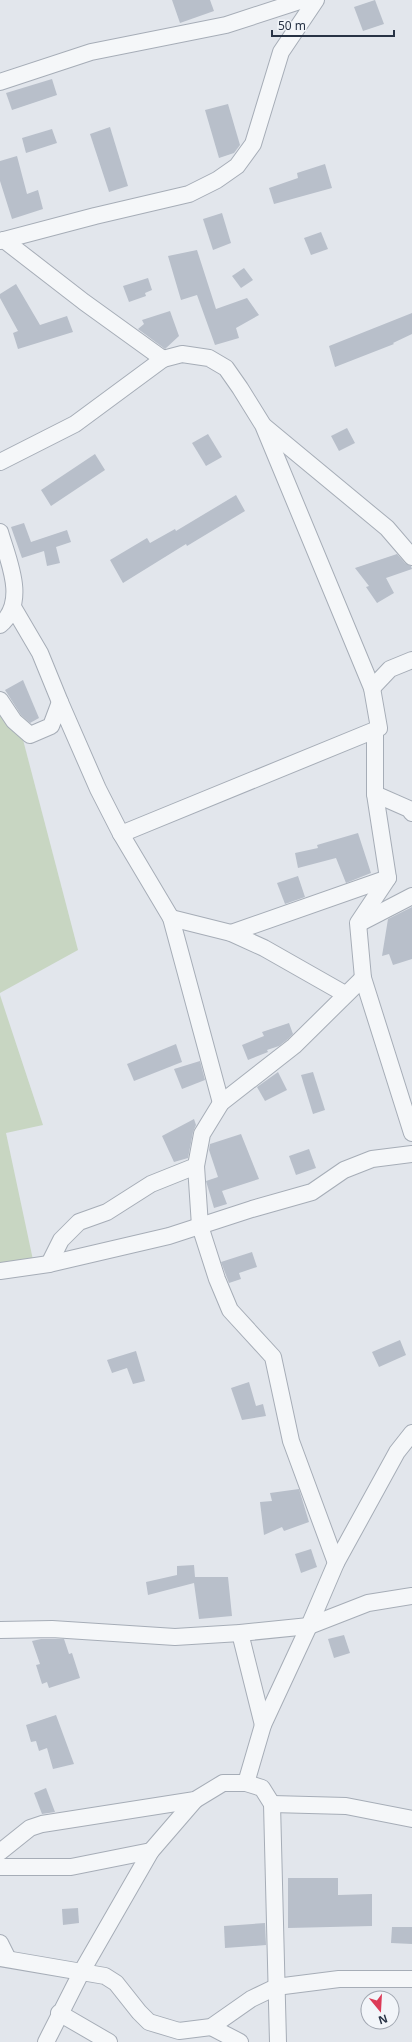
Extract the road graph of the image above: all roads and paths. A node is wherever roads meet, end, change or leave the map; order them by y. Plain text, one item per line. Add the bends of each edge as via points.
1 (303, 0) edge
2 (316, 0) edge
3 (0, 82) edge
4 (2, 241) edge
5 (163, 360) junction
6 (262, 425) junction
7 (0, 462) edge
8 (0, 532) edge
9 (412, 557) edge
10 (13, 607) junction
11 (0, 625) edge
12 (412, 660) edge
13 (372, 688) junction
14 (0, 700) edge
15 (60, 702) junction
16 (7, 725) edge
17 (375, 730) junction
18 (375, 794) junction
19 (412, 813) edge
20 (121, 834) junction
21 (388, 878) junction
22 (412, 896) edge
23 (171, 918) junction
24 (358, 923) junction
25 (231, 933) junction
26 (363, 978) junction
27 (345, 994) junction
28 (221, 1103) junction
29 (411, 1129) edge
30 (412, 1154) edge
31 (196, 1166) junction
32 (200, 1226) junction
33 (49, 1264) junction
34 (0, 1271) edge
35 (412, 1433) edge
36 (336, 1563) junction
37 (412, 1596) edge
38 (309, 1626) junction
39 (0, 1630) edge
40 (240, 1633) junction
41 (263, 1725) junction
42 (246, 1783) junction
43 (195, 1800) junction
44 (272, 1804) junction
45 (412, 1819) edge
46 (151, 1851) junction
47 (0, 1852) edge
48 (0, 1867) edge
49 (0, 1943) edge
50 (4, 1959) edge
51 (82, 1971) junction
52 (412, 1979) edge
53 (276, 1987) junction
54 (59, 2013) junction
55 (211, 2027) junction
56 (46, 2042) edge
57 (109, 2042) edge
58 (240, 2042) edge
59 (278, 2042) edge

1 - 3 street via 226,25 91,52
2 - 4 street via 282,52 253,144 237,166 217,180 189,194
4 - 5 street
5 - 6 street via 182,354 209,358 226,368
5 - 7 street via 75,424
6 - 9 street via 387,528
6 - 13 street
8 - 10 street via 16,588
10 - 11 street
10 - 15 street via 40,652
12 - 13 street via 390,669
13 - 17 street via 379,728
14 - 16 street
15 - 16 street via 51,726 30,735
15 - 20 street via 98,789
17 - 18 street
17 - 20 street
18 - 19 street via 409,809
18 - 21 street
20 - 23 street
21 - 24 street
21 - 25 street
22 - 24 street
23 - 25 street
23 - 28 street
24 - 26 street
25 - 27 street via 264,948
26 - 27 street
26 - 29 street
27 - 28 street via 294,1046
28 - 31 street via 202,1134
30 - 32 street via 372,1159 344,1170 312,1192
31 - 32 street
31 - 33 street via 151,1184 107,1212 79,1222 61,1240
32 - 33 street via 169,1236
32 - 36 street via 230,1310 273,1357 291,1441
33 - 34 street
35 - 36 street via 396,1452
36 - 38 street
37 - 38 street via 368,1603
38 - 40 street
38 - 41 street
39 - 40 street via 52,1629 175,1637
40 - 41 street
41 - 42 street
42 - 43 street via 224,1783
42 - 44 street via 262,1788
43 - 46 street
43 - 47 street via 42,1824 30,1828
44 - 45 street via 346,1806
44 - 53 street
46 - 48 street via 70,1867
46 - 51 street
49 - 50 street
50 - 51 street
51 - 54 street
51 - 55 street via 105,1976 116,1983 149,2022 179,2031
52 - 53 street via 338,1979
53 - 55 street via 251,1999
53 - 59 street
54 - 56 street
54 - 57 street
55 - 58 street

